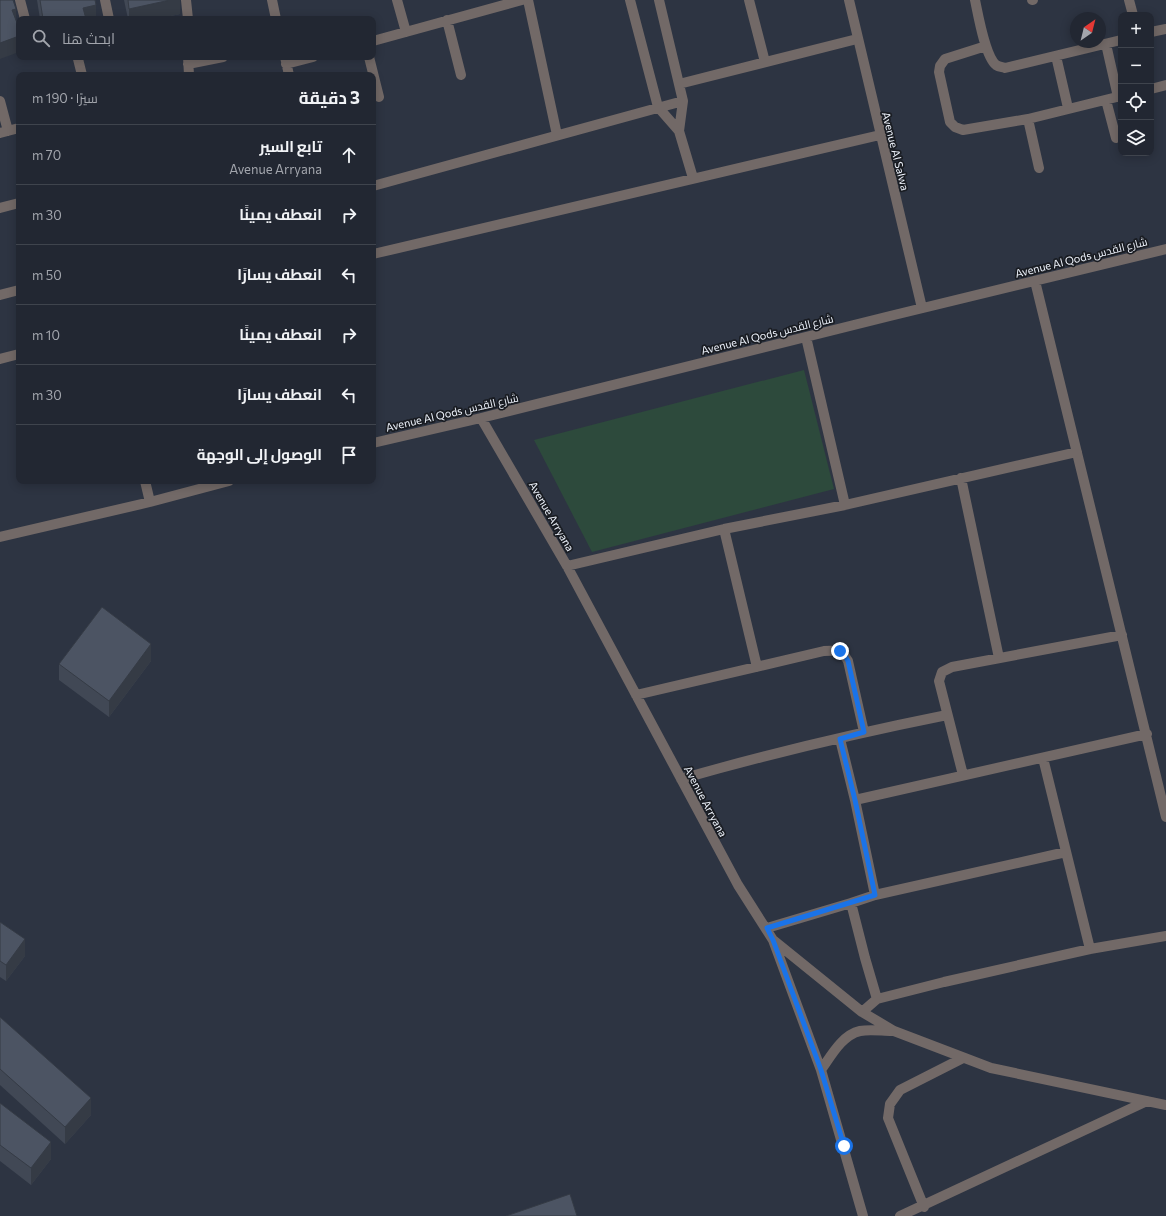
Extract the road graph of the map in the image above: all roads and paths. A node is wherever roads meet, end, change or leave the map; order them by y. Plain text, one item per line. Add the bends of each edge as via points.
1 (20, 0) edge
2 (105, 0) edge
3 (186, 0) edge
4 (272, 0) edge
5 (397, 0) edge
6 (522, 0) edge
7 (528, 0) edge
8 (630, 0) edge
9 (659, 0) edge
10 (749, 0) edge
11 (849, 0) edge
12 (975, 0) edge
13 (1129, 0) edge
14 (1132, 12) edge
15 (24, 16) edge
16 (108, 16) edge
17 (188, 16) edge
18 (275, 16) edge
19 (447, 20) junction
20 (1166, 28) edge
21 (1154, 31) edge
22 (406, 32) junction
23 (857, 39) junction
24 (376, 40) edge
25 (1118, 41) edge
26 (1106, 44) joint
27 (986, 46) junction
28 (1089, 48) edge
29 (1056, 56) junction
30 (78, 60) edge
31 (370, 60) edge
32 (188, 61) edge
33 (286, 61) edge
34 (765, 62) junction
35 (81, 72) edge
36 (190, 72) edge
37 (288, 72) edge
38 (373, 72) edge
39 (461, 75) dead end
40 (679, 84) junction
41 (1166, 85) edge
42 (376, 86) edge
43 (1154, 88) edge
44 (1118, 89) edge
45 (1118, 97) edge
46 (379, 98) dead end
47 (1106, 100) junction
48 (0, 101) edge
49 (683, 101) junction
50 (658, 107) junction
51 (1068, 108) junction
52 (1028, 119) junction
53 (16, 129) edge
54 (679, 131) junction
55 (4, 132) edge
56 (880, 135) junction
57 (557, 136) junction
58 (1116, 138) dead end
59 (1039, 168) dead end
60 (693, 178) junction
61 (376, 185) edge
62 (16, 204) edge
63 (0, 208) edge
64 (1166, 249) edge
65 (376, 253) edge
66 (1035, 281) junction
67 (16, 291) edge
68 (0, 295) edge
69 (922, 308) junction
70 (806, 337) junction
71 (16, 355) edge
72 (0, 359) edge
73 (481, 418) junction
74 (376, 441) edge
75 (1077, 452) junction
76 (961, 478) junction
77 (146, 484) edge
78 (218, 484) edge
79 (150, 502) junction
80 (845, 505) junction
81 (724, 529) junction
82 (0, 536) edge
83 (567, 566) junction
84 (1122, 635) junction
85 (999, 658) junction
86 (757, 667) junction
87 (636, 695) junction
88 (947, 715) junction
89 (864, 732) junction
90 (1146, 734) junction
91 (840, 739) junction
92 (1043, 758) junction
93 (963, 775) junction
94 (681, 779) junction
95 (855, 800) junction
96 (1166, 817) edge
97 (1066, 852) junction
98 (875, 895) junction
99 (851, 903) junction
100 (767, 928) junction
101 (1166, 936) edge
102 (773, 940) junction
103 (1090, 949) junction
104 (877, 999) junction
105 (862, 1012) junction
106 (894, 1031) junction
107 (962, 1058) junction
108 (821, 1070) junction
109 (1147, 1101) junction
110 (1166, 1105) edge
111 (924, 1207) junction
112 (863, 1216) edge
113 (900, 1216) edge

1 - 15 street
2 - 16 street
3 - 17 street
4 - 18 street
5 - 22 street
6 - 19 street
7 - 57 street
8 - 50 street
9 - 40 street
10 - 34 street
11 - 23 street, Avenue Al Salwa
12 - 27 street
13 - 14 street
19 - 22 street
19 - 39 street
20 - 21 street
22 - 24 street
23 - 34 street
23 - 56 street, Avenue Al Salwa
25 - 26 street
26 - 44 street
27 - 29 street via 993,61 999,67 1005,68
27 - 52 street via 942,61 939,72 950,122 954,127 963,130
28 - 29 street
29 - 51 street
30 - 35 street
31 - 38 street
32 - 36 street
33 - 37 street
34 - 40 street
40 - 49 street
41 - 43 street
42 - 46 street
45 - 47 street
47 - 51 street
47 - 58 street
48 - 55 street
49 - 50 street
49 - 54 street
50 - 54 street
50 - 57 street
51 - 52 street
52 - 59 street
53 - 55 street
54 - 60 street
56 - 60 street
56 - 69 street, Avenue Al Salwa
57 - 61 street
60 - 65 street
62 - 63 street
64 - 66 street, Avenue Al Qods شارع القدس
66 - 69 street, Avenue Al Qods شارع القدس
66 - 75 street
67 - 68 street
69 - 70 street, Avenue Al Qods شارع القدس
70 - 73 street, Avenue Al Qods شارع القدس
70 - 80 street
71 - 72 street
73 - 74 street, Avenue Al Qods شارع القدس
73 - 83 street, Avenue Arryana
75 - 76 street
75 - 84 street
76 - 80 street
76 - 85 street
77 - 79 street
78 - 79 street
79 - 82 street
80 - 81 street
81 - 83 street
81 - 86 street
83 - 87 street, Avenue Arryana
84 - 85 street
84 - 90 street
85 - 88 street via 952,667 942,672 939,681
86 - 87 street
86 - 89 street via 824,651 840,651 848,661
87 - 94 street, Avenue Arryana
88 - 89 street
88 - 93 street
89 - 91 street
90 - 92 street
90 - 96 street
91 - 94 street via 738,762
91 - 95 street
92 - 93 street
92 - 97 street
93 - 95 street
94 - 100 street, Avenue Arryana via 738,885
95 - 98 street
97 - 98 street
97 - 103 street
98 - 99 street
99 - 100 street
99 - 104 street
100 - 102 street, Avenue Arryana
101 - 103 street
102 - 105 street
102 - 108 street, Avenue Arryana
103 - 104 street
104 - 105 street
105 - 106 street
106 - 107 street
106 - 108 street via 860,1031 840,1044
107 - 109 street via 991,1068
107 - 111 street via 900,1090 890,1104 888,1118
108 - 112 street, Avenue Arryana
109 - 110 street
109 - 111 street
111 - 113 street

